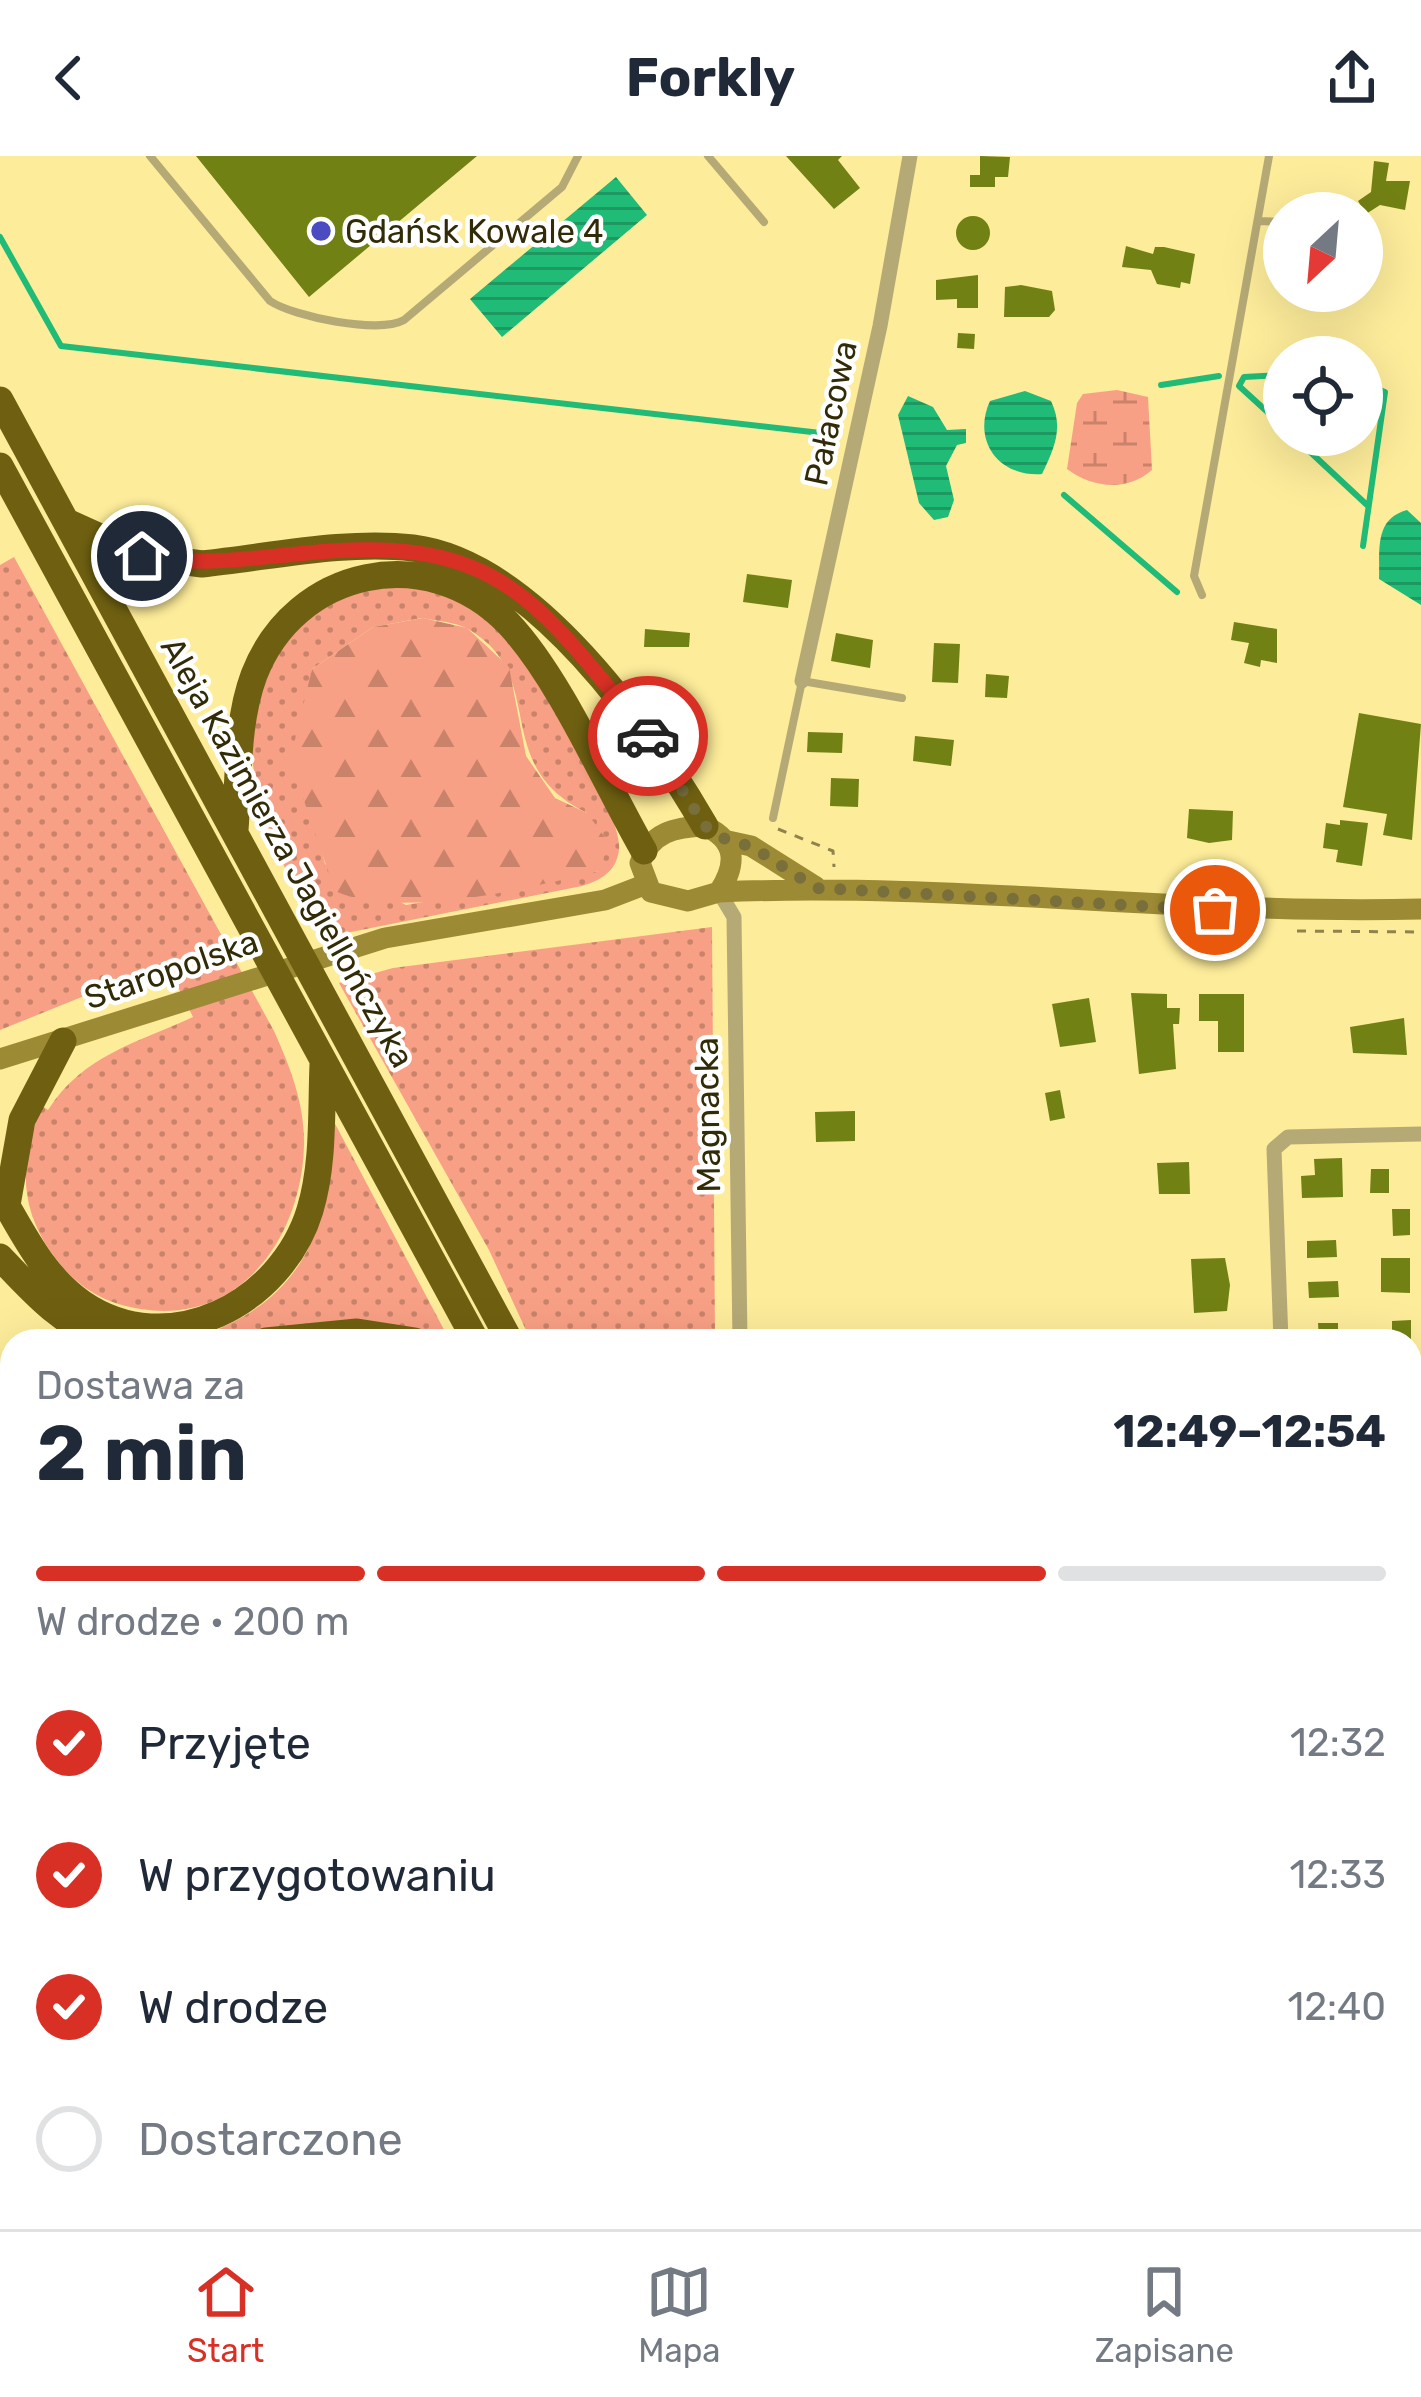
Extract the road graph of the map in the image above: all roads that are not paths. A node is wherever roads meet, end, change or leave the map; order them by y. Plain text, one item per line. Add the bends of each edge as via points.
1 (150, 156) edge
2 (578, 156) edge
3 (708, 156) edge
4 (910, 156) edge
5 (1269, 156) edge
6 (1258, 221) junction
7 (1263, 221) edge
8 (764, 222) dead end
9 (0, 400) edge
10 (0, 466) edge
11 (67, 522) junction
12 (1202, 595) dead end
13 (802, 681) junction
14 (902, 698) dead end
15 (773, 818) road end
16 (235, 830) junction
17 (716, 833) junction
18 (644, 851) junction
19 (644, 885) junction
20 (816, 888) junction
21 (719, 892) junction
22 (1421, 909) edge
23 (62, 1041) junction
24 (0, 1059) edge
25 (324, 1060) junction
26 (1421, 1134) edge
27 (3, 1199) edge
28 (405, 1206) junction
29 (443, 1249) dead end
30 (0, 1257) edge
31 (449, 1261) dead end
32 (463, 1315) junction
33 (86, 1329) edge
34 (470, 1329) edge
35 (504, 1329) edge
36 (740, 1329) edge
37 (1281, 1329) edge

1 - 2 lane via 270,301 388,327 562,187
3 - 8 lane
4 - 13 street, Pałacowa
5 - 6 lane
6 - 7 lane
6 - 12 lane via 1194,576
9 - 11 highway, Aleja Kazimierza Jagiellończyka
10 - 25 highway, Aleja Kazimierza Jagiellończyka
11 - 16 highway, Aleja Kazimierza Jagiellończyka
11 - 17 highway via 168,561 412,548 487,571 542,614 645,733
13 - 14 lane
13 - 15 lane
16 - 18 highway via 247,704 272,640 314,597 357,578 411,572 462,589 519,635
16 - 35 highway, Aleja Kazimierza Jagiellończyka
17 - 18 main road via 663,833
17 - 20 main road
17 - 21 main road via 731,867
18 - 19 main road
19 - 21 main road via 669,899
19 - 23 main road, Staropolska via 604,900 385,938
20 - 21 main road
20 - 22 main road via 1215,910
21 - 36 street, Magnacka via 734,917
23 - 24 main road, Staropolska
23 - 27 highway via 22,1120
25 - 27 highway via 310,1210 278,1273 225,1313 164,1326 103,1314 47,1270
25 - 28 highway, Aleja Kazimierza Jagiellończyka
26 - 37 street via 1288,1138 1274,1149
28 - 29 lane
28 - 32 highway, Aleja Kazimierza Jagiellończyka
30 - 33 highway via 57,1313
31 - 32 lane
32 - 34 highway, Aleja Kazimierza Jagiellończyka

